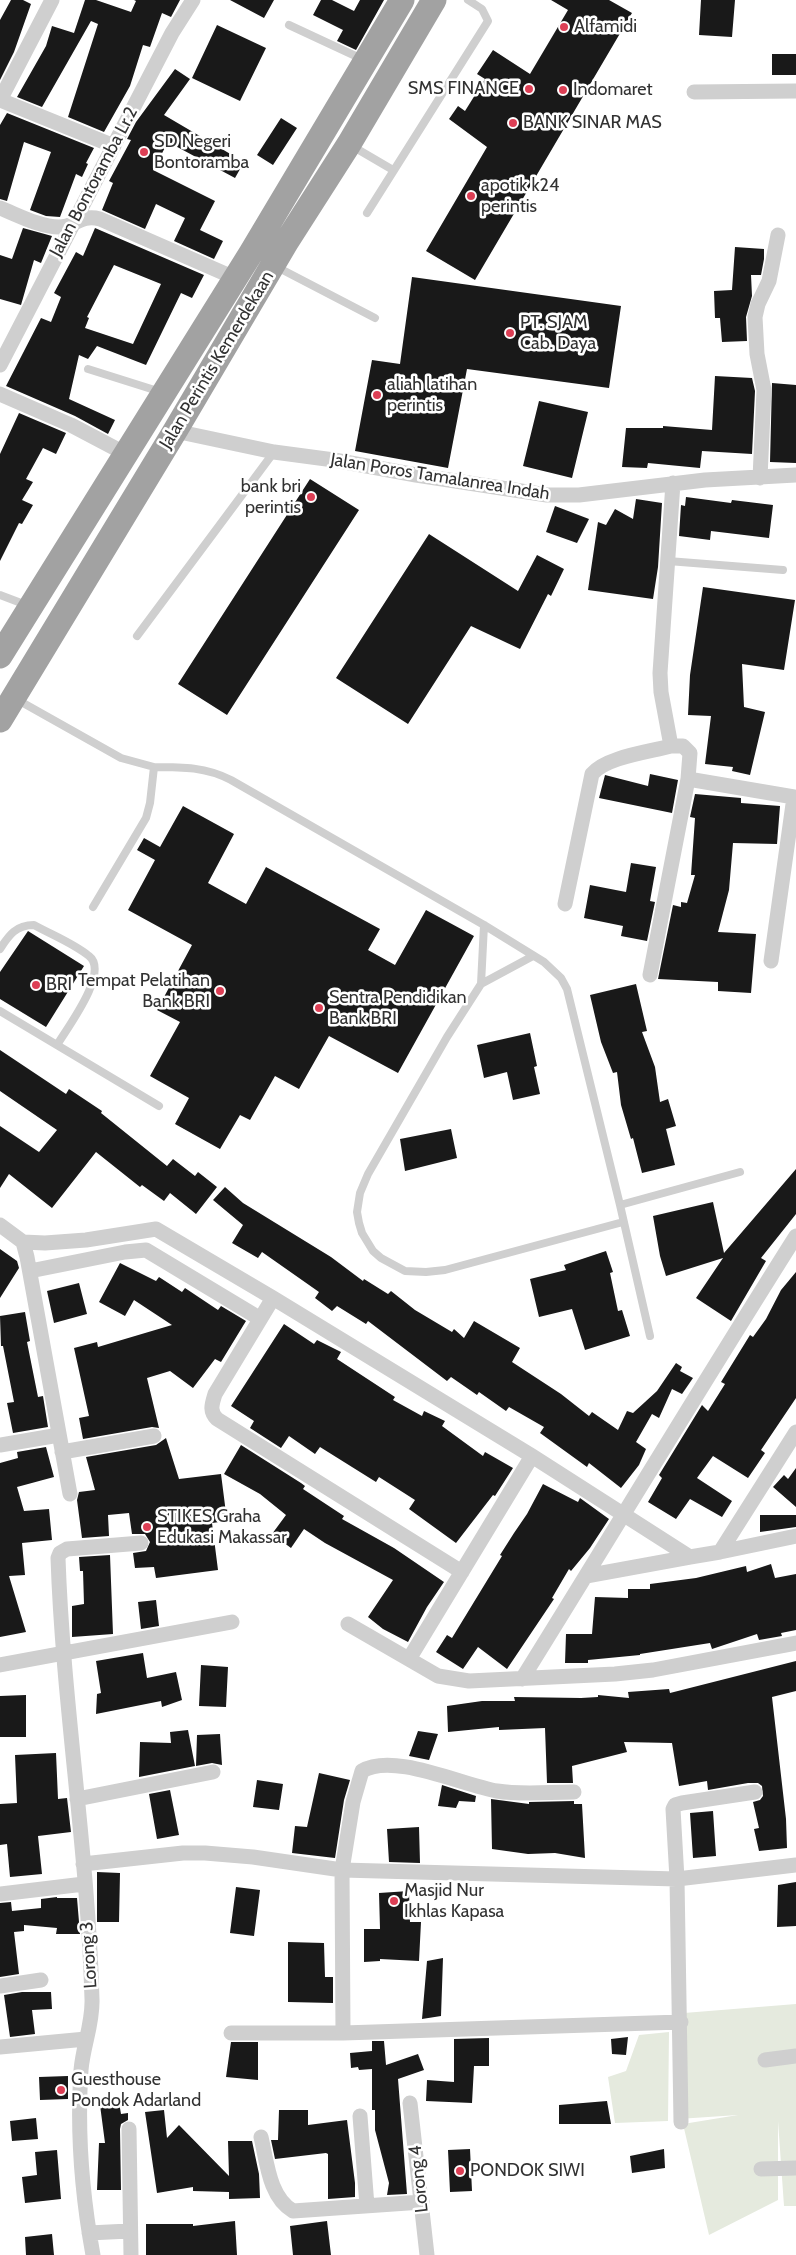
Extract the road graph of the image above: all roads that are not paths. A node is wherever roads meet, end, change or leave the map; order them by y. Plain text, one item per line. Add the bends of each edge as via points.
1 (52, 0) edge
2 (193, 0) edge
3 (402, 0) edge
4 (434, 0) edge
5 (468, 0) edge
6 (289, 25) dead end
7 (366, 61) junction
8 (796, 91) edge
9 (694, 92) dead end
10 (0, 100) edge
11 (349, 144) junction
12 (114, 146) junction
13 (393, 170) junction
14 (0, 208) edge
15 (367, 213) dead end
16 (74, 222) junction
17 (277, 235) junction
18 (778, 235) dead end
19 (273, 265) junction
20 (235, 278) junction
21 (375, 318) dead end
22 (0, 365) edge
23 (88, 369) dead end
24 (166, 393) junction
25 (0, 394) edge
26 (176, 431) junction
27 (274, 452) junction
28 (126, 454) junction
29 (796, 476) edge
30 (760, 478) junction
31 (673, 483) junction
32 (668, 561) junction
33 (783, 570) dead end
34 (0, 595) edge
35 (24, 604) junction
36 (137, 636) dead end
37 (0, 656) edge
38 (14, 698) junction
39 (0, 720) edge
40 (671, 746) junction
41 (154, 767) junction
42 (688, 779) junction
43 (795, 797) edge
44 (565, 904) dead end
45 (93, 907) dead end
46 (484, 925) junction
47 (0, 949) edge
48 (533, 956) junction
49 (771, 961) dead end
50 (650, 975) dead end
51 (481, 984) junction
52 (0, 1011) edge
53 (57, 1045) junction
54 (158, 1106) dead end
55 (740, 1172) dead end
56 (620, 1206) junction
57 (623, 1222) junction
58 (0, 1225) edge
59 (796, 1236) edge
60 (23, 1242) junction
61 (30, 1271) junction
62 (273, 1298) junction
63 (259, 1318) junction
64 (650, 1336) dead end
65 (796, 1432) edge
66 (59, 1435) junction
67 (154, 1436) dead end
68 (0, 1445) edge
69 (62, 1452) junction
70 (532, 1456) junction
71 (70, 1494) dead end
72 (624, 1516) junction
73 (796, 1536) edge
74 (141, 1543) dead end
75 (720, 1552) junction
76 (690, 1557) junction
77 (462, 1572) junction
78 (586, 1576) junction
79 (232, 1622) dead end
80 (348, 1624) dead end
81 (796, 1643) edge
82 (63, 1654) junction
83 (409, 1659) junction
84 (0, 1665) edge
85 (522, 1679) junction
86 (213, 1772) dead end
87 (574, 1792) dead end
88 (755, 1792) dead end
89 (77, 1800) junction
90 (82, 1864) junction
91 (796, 1865) edge
92 (342, 1870) junction
93 (677, 1879) junction
94 (84, 1884) junction
95 (0, 1894) edge
96 (41, 1980) dead end
97 (0, 1986) edge
98 (681, 2022) junction
99 (231, 2033) dead end
100 (343, 2033) junction
101 (86, 2039) junction
102 (0, 2047) edge
103 (796, 2056) edge
104 (765, 2060) dead end
105 (410, 2104) dead end
106 (360, 2116) dead end
107 (681, 2122) dead end
108 (129, 2129) dead end
109 (261, 2137) dead end
110 (796, 2168) edge
111 (761, 2169) dead end
112 (422, 2202) junction
113 (367, 2206) junction
114 (129, 2231) junction
115 (89, 2233) junction
116 (92, 2255) edge
117 (131, 2255) edge
118 (427, 2255) edge

1 - 10 street
2 - 12 street, Jalan Bontoramba Lr.2 via 172,33
3 - 7 highway, Jalan Perintis Kemerdekaan
4 - 11 highway, Jalan Perintis Kemerdekaan
5 - 13 lane via 482,9 488,21
6 - 7 lane
7 - 17 highway, Jalan Perintis Kemerdekaan
8 - 9 street
10 - 12 street
11 - 13 lane
11 - 17 highway, Jalan Perintis Kemerdekaan
12 - 16 street, Jalan Bontoramba Lr.2
13 - 15 lane
14 - 16 street via 45,225 61,227
16 - 20 street via 89,217 100,220
16 - 22 street, Jalan Bontoramba Lr.2
17 - 19 highway, Jalan Perintis Kemerdekaan
17 - 20 highway, Jalan Perintis Kemerdekaan
18 - 30 street via 769,281 755,317 757,354 764,390
19 - 21 lane
19 - 26 highway, Jalan Perintis Kemerdekaan
20 - 24 highway, Jalan Perintis Kemerdekaan
23 - 24 lane
24 - 28 highway, Jalan Perintis Kemerdekaan
25 - 28 street via 65,422
26 - 27 street, Jalan Poros Tamalanrea Indah
26 - 38 highway, Jalan Perintis Kemerdekaan
27 - 31 street, Jalan Poros Tamalanrea Indah via 547,495
27 - 36 lane
28 - 35 highway, Jalan Perintis Kemerdekaan
29 - 30 street, Jalan Poros Tamalanrea Indah
30 - 31 street, Jalan Poros Tamalanrea Indah
31 - 32 street
32 - 33 lane
32 - 40 street via 660,681
34 - 35 lane
35 - 37 highway, Jalan Perintis Kemerdekaan
38 - 39 highway, Jalan Perintis Kemerdekaan
38 - 41 lane via 121,758
40 - 42 street via 683,746 690,753
40 - 44 street via 610,763 592,774
41 - 45 lane via 146,818
41 - 46 lane via 190,767 216,772
42 - 43 street
42 - 50 street
43 - 49 street
46 - 48 lane
46 - 51 lane
47 - 53 lane via 16,929 34,925 90,957 95,967 93,985
48 - 51 lane
48 - 56 lane via 554,971 567,989
51 - 57 lane via 364,1183 357,1212 368,1244 381,1258 405,1271 426,1272 445,1270
52 - 53 lane
53 - 54 lane
55 - 56 lane
56 - 57 lane
57 - 64 lane
58 - 60 street
59 - 72 street via 683,1414
60 - 61 street
60 - 62 street via 44,1244 86,1240 156,1229
61 - 63 street via 125,1252 151,1251
61 - 66 street
62 - 63 street
62 - 70 street
63 - 77 street via 215,1394 212,1414
65 - 75 street
66 - 68 street
66 - 69 street
67 - 69 street
69 - 71 street
70 - 72 street
70 - 77 street
72 - 76 street
72 - 78 street
73 - 75 street
74 - 82 street, Lorong 3 via 67,1549 60,1553
75 - 76 street
76 - 78 street
77 - 83 street
78 - 85 street
79 - 82 street
80 - 83 street
81 - 85 street via 653,1670
82 - 84 street
82 - 89 street, Lorong 3
83 - 85 street via 438,1676 450,1679
86 - 89 street
87 - 92 street via 518,1793 402,1766 372,1766 362,1771 358,1779
88 - 93 street via 674,1806
89 - 90 street, Lorong 3
90 - 92 street via 183,1853 253,1857
90 - 94 street, Lorong 3
91 - 93 street
92 - 93 street
92 - 100 street
93 - 98 street
94 - 95 street
94 - 101 street, Lorong 3 via 92,2005
96 - 97 street
98 - 100 street
98 - 107 street
99 - 100 street
101 - 102 street
101 - 115 street, Lorong 3 via 79,2108
103 - 104 street
105 - 112 street, Lorong 4
106 - 113 street
108 - 114 street
109 - 113 street via 272,2181 285,2206 293,2211
110 - 111 street
112 - 113 street
112 - 118 street, Lorong 4
114 - 115 street
114 - 117 street
115 - 116 street, Lorong 3

